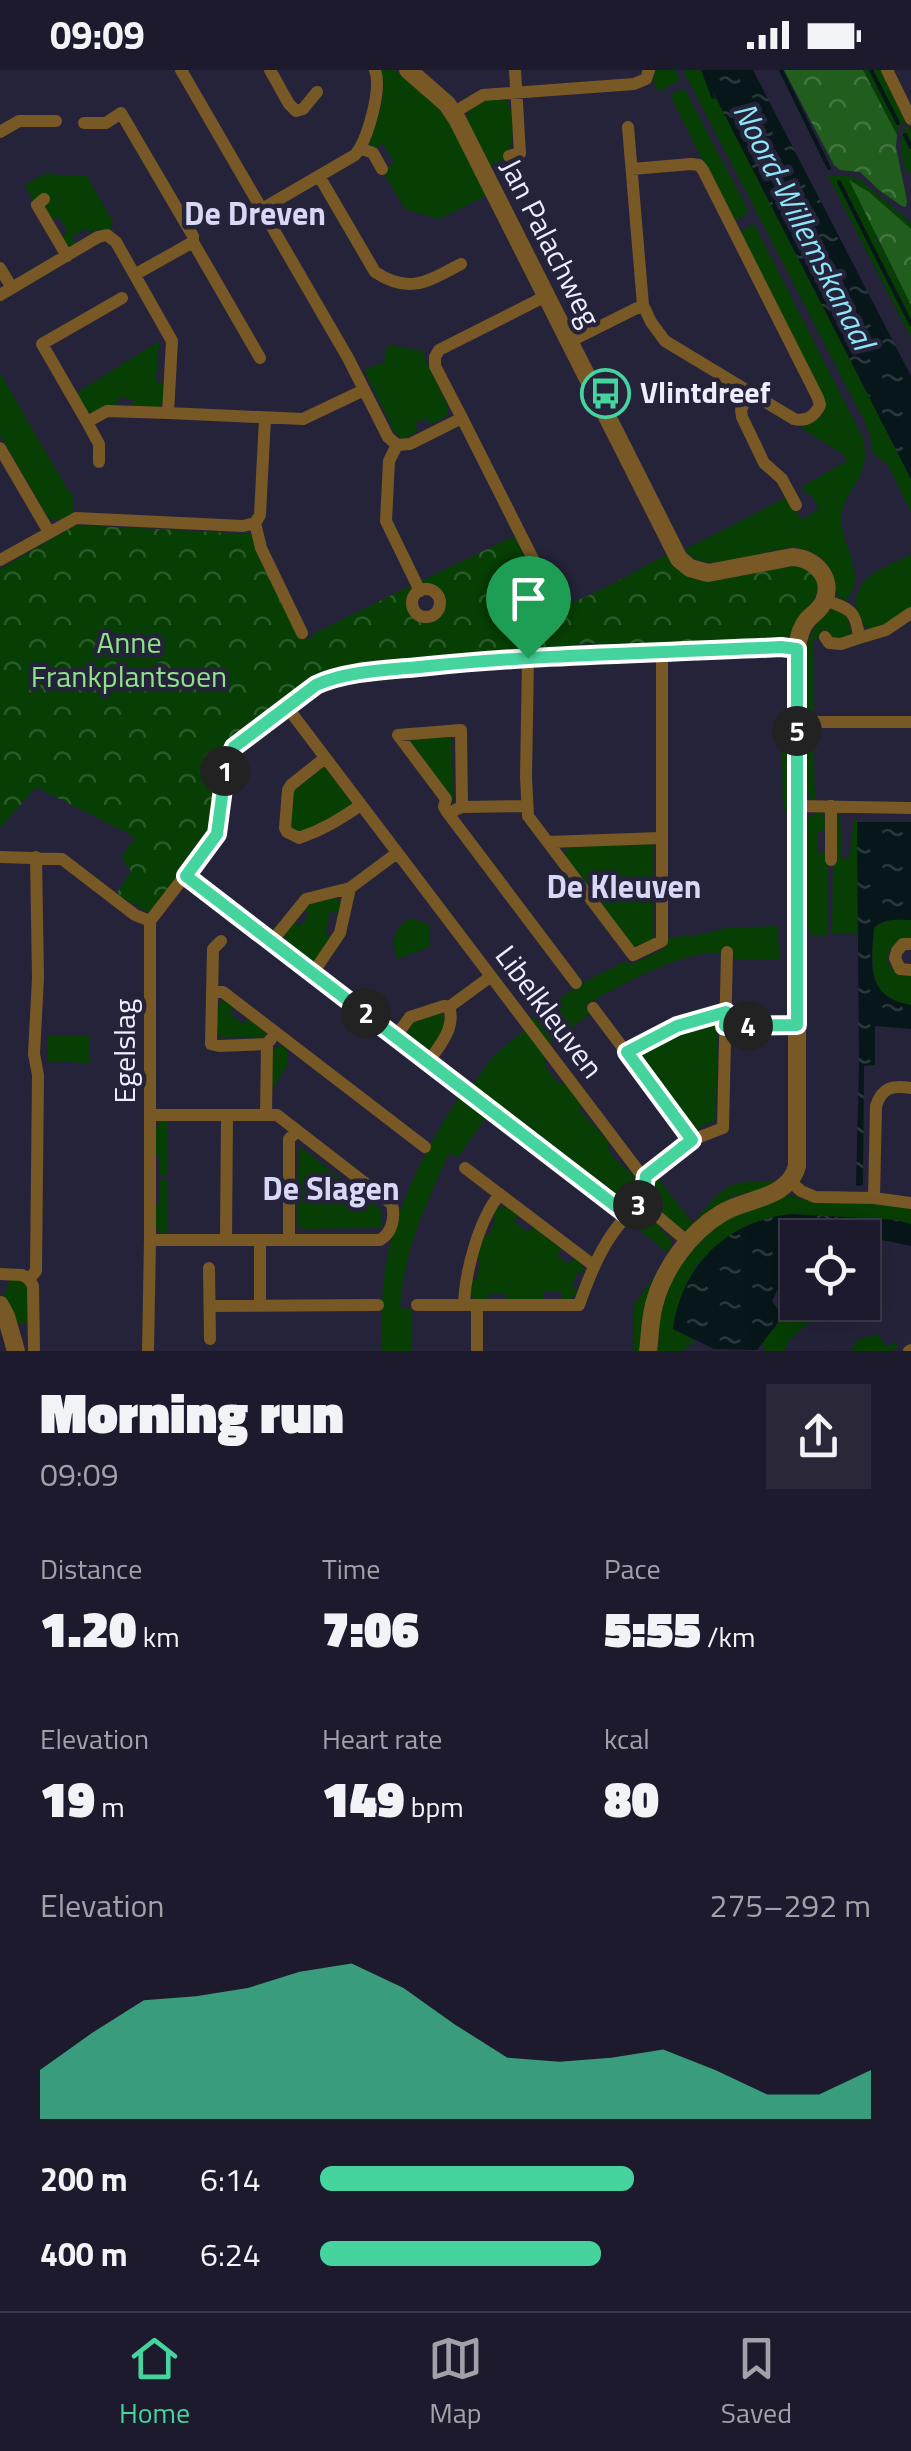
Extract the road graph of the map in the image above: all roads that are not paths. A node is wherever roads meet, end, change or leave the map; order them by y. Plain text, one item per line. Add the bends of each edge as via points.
1 (181, 70) edge
2 (270, 70) edge
3 (375, 70) edge
4 (408, 70) edge
5 (515, 70) edge
6 (649, 70) edge
7 (886, 70) edge
8 (317, 92) dead end
9 (516, 92) junction
10 (454, 113) junction
11 (911, 119) edge
12 (56, 121) dead end
13 (84, 123) dead end
14 (628, 127) dead end
15 (0, 132) edge
16 (360, 148) junction
17 (516, 158) dead end
18 (382, 169) dead end
19 (632, 169) junction
20 (319, 176) junction
21 (44, 199) dead end
22 (262, 209) junction
23 (193, 242) junction
24 (67, 256) junction
25 (461, 264) dead end
26 (0, 268) edge
27 (136, 274) junction
28 (6, 291) edge
29 (546, 296) junction
30 (122, 298) dead end
31 (643, 305) junction
32 (569, 342) junction
33 (260, 358) dead end
34 (364, 390) junction
35 (749, 392) junction
36 (168, 412) junction
37 (265, 418) junction
38 (462, 418) junction
39 (88, 422) junction
40 (397, 444) junction
41 (0, 448) edge
42 (99, 462) dead end
43 (796, 498) dead end
44 (255, 523) junction
45 (49, 532) junction
46 (0, 560) edge
47 (538, 578) dead end
48 (420, 591) dead end
49 (825, 600) junction
50 (911, 613) edge
51 (302, 633) dead end
52 (825, 636) dead end
53 (859, 638) junction
54 (797, 649) junction
55 (662, 653) junction
56 (528, 658) junction
57 (287, 706) junction
58 (797, 722) junction
59 (911, 722) edge
60 (326, 758) junction
61 (361, 805) junction
62 (527, 806) junction
63 (797, 806) junction
64 (830, 806) junction
65 (462, 808) junction
66 (911, 808) edge
67 (447, 812) junction
68 (660, 838) junction
69 (548, 842) junction
70 (397, 853) junction
71 (0, 857) edge
72 (36, 857) junction
73 (831, 860) dead end
74 (186, 876) junction
75 (350, 888) junction
76 (150, 921) junction
77 (272, 940) junction
78 (220, 941) dead end
79 (911, 944) edge
80 (726, 952) dead end
81 (911, 970) edge
82 (313, 973) junction
83 (490, 977) junction
84 (576, 984) dead end
85 (214, 992) junction
86 (449, 1007) junction
87 (593, 1008) dead end
88 (726, 1019) junction
89 (797, 1025) junction
90 (396, 1036) junction
91 (271, 1038) junction
92 (627, 1052) junction
93 (428, 1062) junction
94 (911, 1088) edge
95 (150, 1115) junction
96 (227, 1115) junction
97 (266, 1115) junction
98 (297, 1131) junction
99 (692, 1140) junction
100 (426, 1147) dead end
101 (464, 1168) dead end
102 (646, 1176) junction
103 (791, 1182) junction
104 (500, 1194) junction
105 (874, 1198) junction
106 (642, 1203) junction
107 (911, 1203) edge
108 (626, 1214) junction
109 (289, 1239) junction
110 (150, 1240) junction
111 (226, 1240) junction
112 (260, 1240) junction
113 (689, 1242) junction
114 (593, 1265) junction
115 (210, 1268) dead end
116 (0, 1274) edge
117 (29, 1279) junction
118 (0, 1305) edge
119 (260, 1305) junction
120 (378, 1305) dead end
121 (417, 1305) dead end
122 (471, 1305) junction
123 (210, 1306) junction
124 (210, 1339) dead end
125 (16, 1351) edge
126 (34, 1351) edge
127 (148, 1351) edge
128 (477, 1351) edge
129 (648, 1351) edge

1 - 22 street
2 - 8 street via 296,111
3 - 16 street via 376,96
4 - 10 street, Jan Palachweg
5 - 9 street
6 - 9 street via 634,84
7 - 11 street
9 - 10 street via 476,97
9 - 17 street
10 - 29 street, Jan Palachweg
12 - 15 street via 20,121
13 - 23 street via 106,124 121,112
14 - 19 street
16 - 18 street
16 - 20 street
19 - 31 street
19 - 35 street via 691,164 703,170 820,406 800,420
20 - 22 street
20 - 25 street via 381,276 420,285
21 - 24 street via 37,205
22 - 34 street
23 - 27 street
23 - 33 street
24 - 27 street via 107,235
24 - 28 street
26 - 28 street
27 - 36 street via 172,341
29 - 32 street, Jan Palachweg
29 - 38 street via 439,350 436,366
30 - 39 street via 42,344
31 - 32 street
31 - 35 street via 658,335
32 - 49 street, Jan Palachweg via 679,559 708,572 805,558 824,577
34 - 37 street via 303,420
34 - 40 street
35 - 43 street via 742,417 764,463
36 - 37 street
36 - 39 street via 107,411
37 - 44 street
38 - 40 street
38 - 47 street
39 - 42 street
40 - 48 street via 389,461 386,521
41 - 45 street
44 - 45 street via 76,518
44 - 51 street
45 - 46 street
49 - 53 street via 854,614
49 - 54 street via 806,621
50 - 53 street
52 - 53 street via 841,644
54 - 55 street
54 - 58 street
55 - 56 street
55 - 68 street
56 - 57 street via 329,679
56 - 62 street
57 - 60 street, Libelkleuven
57 - 74 street via 234,747 217,834
58 - 59 street
58 - 63 street
60 - 61 street, Libelkleuven
60 - 61 street via 288,790 285,828 299,838
61 - 70 street, Libelkleuven
62 - 65 street
62 - 69 street
63 - 64 street
63 - 89 street
64 - 66 street
64 - 73 street
65 - 67 street
65 - 67 street via 461,730 398,735 446,799
67 - 84 street
68 - 69 street
68 - 69 street via 662,941 634,955
70 - 75 street
70 - 83 street, Libelkleuven
71 - 72 street
72 - 76 street via 62,859
72 - 117 street via 36,1271
74 - 76 street
74 - 77 street
75 - 77 street via 306,899
75 - 82 street via 340,933
76 - 95 street, Egelslag
77 - 82 street
78 - 85 street via 214,949
79 - 81 street via 895,958 900,969
80 - 88 street
82 - 90 street
83 - 86 street
83 - 102 street, Libelkleuven
85 - 91 street via 223,992
85 - 91 street via 211,1044
86 - 90 street via 410,1017
86 - 93 street via 445,1038
87 - 92 street
88 - 89 street
88 - 92 street via 677,1026
88 - 99 street via 723,1128
89 - 103 street via 797,1166
90 - 93 street
91 - 97 street
91 - 100 street
92 - 99 street
93 - 108 street
94 - 105 street via 886,1088 879,1096
95 - 96 street
95 - 110 street, Egelslag
96 - 97 street
96 - 111 street
97 - 98 street via 277,1115
98 - 109 street via 289,1139
98 - 109 street via 394,1212 390,1232 380,1240
99 - 102 street
101 - 104 street
102 - 106 street
103 - 105 street via 815,1197
103 - 113 street via 721,1214
104 - 114 street
104 - 122 street via 477,1239
105 - 107 street
106 - 108 street
106 - 113 street
108 - 114 street
109 - 112 street
110 - 111 street
110 - 127 street, Egelslag
111 - 112 street
112 - 119 street
113 - 129 street via 659,1288
114 - 122 street via 579,1305
115 - 123 street
116 - 117 street
117 - 126 street
118 - 125 street
119 - 120 street
119 - 123 street
121 - 122 street
122 - 128 street
123 - 124 street

